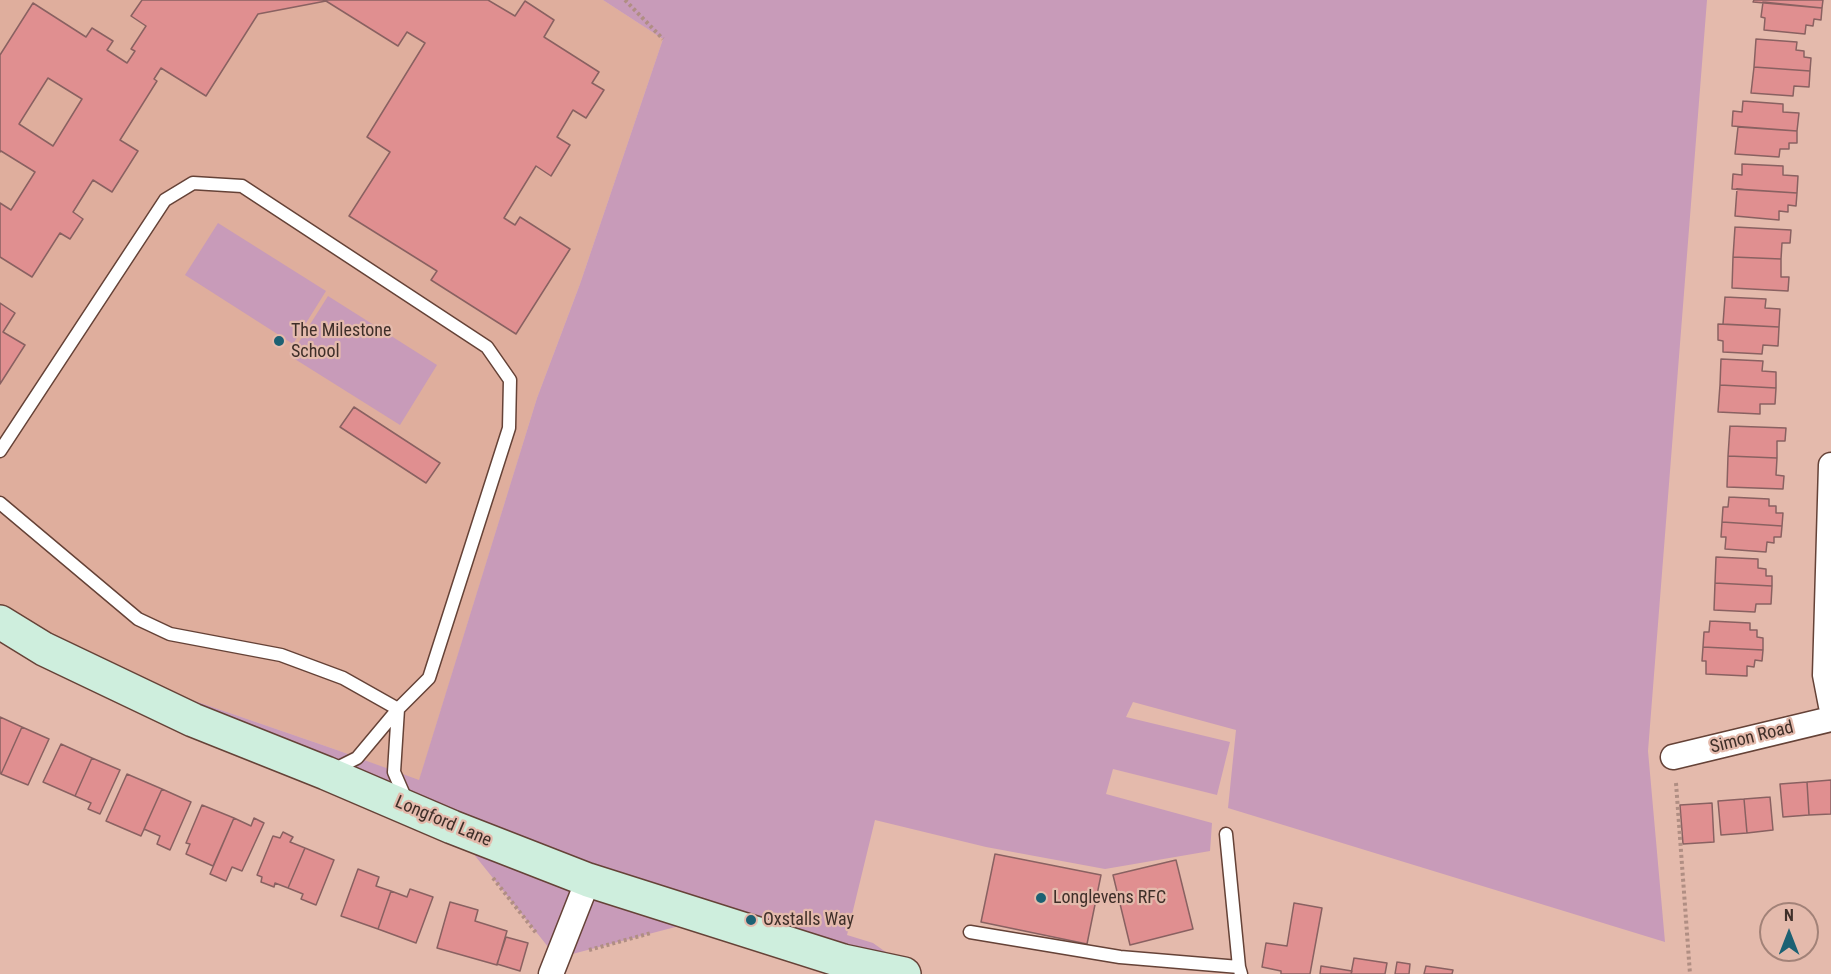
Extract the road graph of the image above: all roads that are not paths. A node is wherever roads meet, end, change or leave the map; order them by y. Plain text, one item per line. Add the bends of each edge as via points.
1 (0, 451) edge
2 (1831, 465) edge
3 (0, 503) edge
4 (0, 622) edge
5 (1831, 706) edge
6 (398, 709) junction
7 (1831, 719) edge
8 (1673, 757) road end
9 (326, 773) junction
10 (410, 808) junction
11 (1226, 834) dead end
12 (588, 880) junction
13 (970, 932) dead end
14 (1240, 971) edge
15 (551, 974) edge
16 (904, 974) edge

1 - 6 lane via 165,200 193,183 242,186 487,347 510,380 509,428 429,678
2 - 5 street via 1825,675
3 - 6 lane via 138,620 170,634 281,655 343,678
4 - 9 street, Longford Lane via 44,649 193,720
6 - 9 lane via 357,758
6 - 10 lane via 394,772
7 - 8 street, Simon Road
9 - 10 street, Longford Lane
10 - 12 street, Longford Lane
11 - 14 lane
12 - 15 street
12 - 16 street, Longford Lane via 843,961
13 - 14 lane via 1120,957

